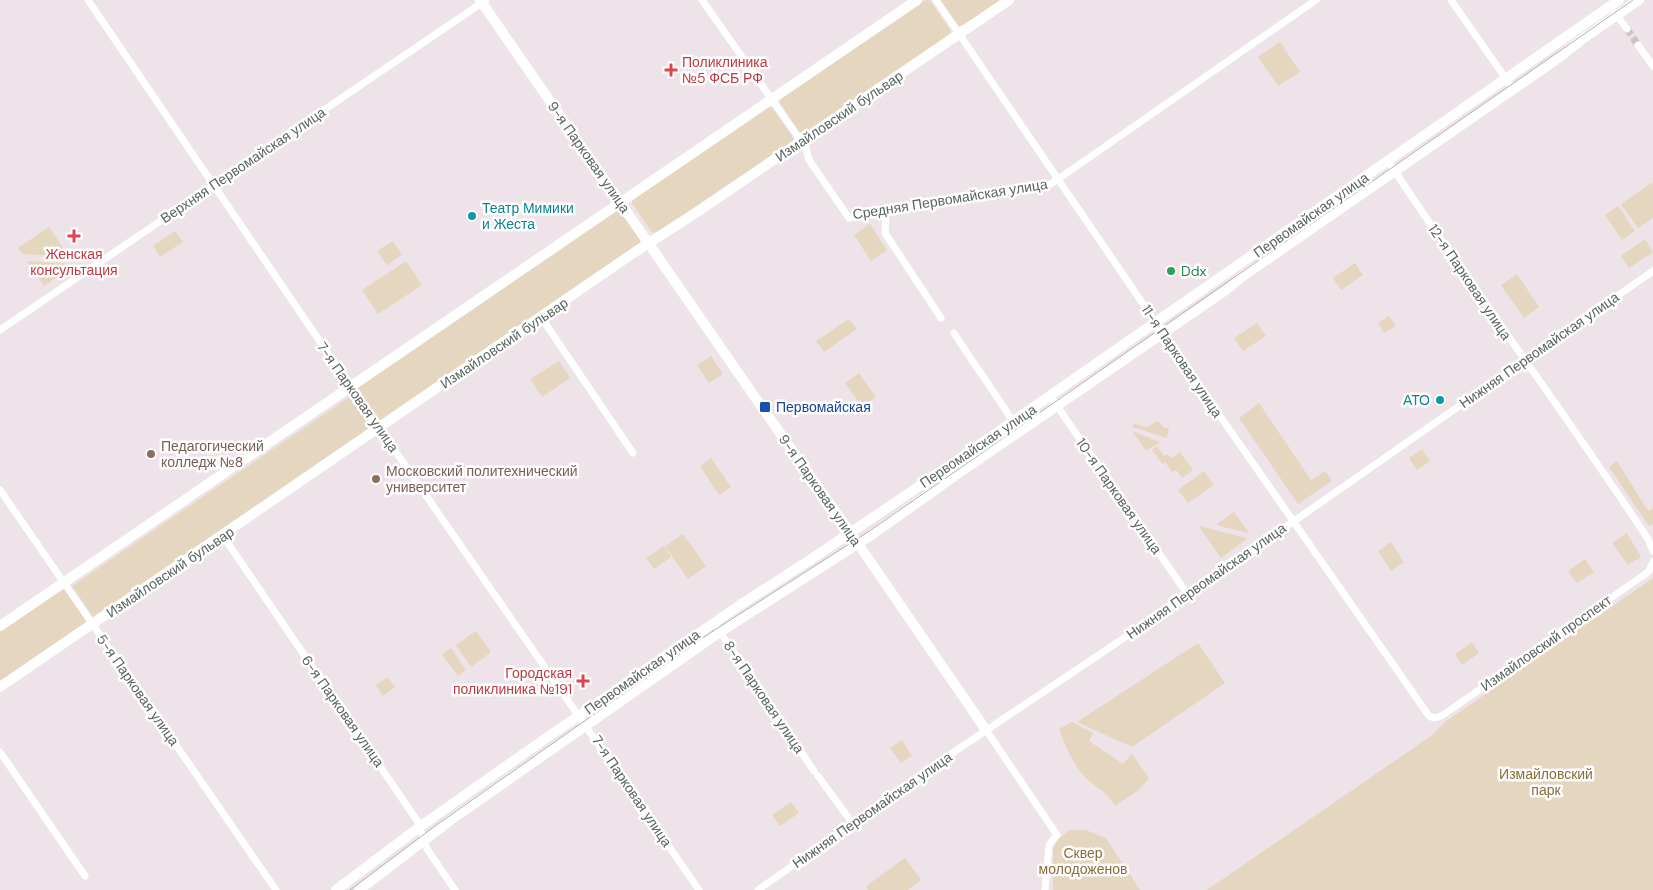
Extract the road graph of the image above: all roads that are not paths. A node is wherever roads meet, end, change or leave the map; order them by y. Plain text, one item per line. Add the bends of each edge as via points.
1 (88, 0) edge
2 (702, 0) edge
3 (917, 0) edge
4 (936, 0) edge
5 (1008, 0) edge
6 (1316, 0) edge
7 (1451, 0) edge
8 (1619, 0) edge
9 (1639, 0) edge
10 (483, 1) edge
11 (1610, 6) junction
12 (1617, 15) junction
13 (1627, 29) tunnel mouth
14 (959, 34) junction
15 (1638, 45) tunnel mouth
16 (1653, 66) edge
17 (1506, 78) junction
18 (1513, 89) junction
19 (772, 99) junction
20 (800, 142) junction
21 (1388, 161) junction
22 (1394, 170) junction
23 (1058, 179) junction
24 (213, 186) junction
25 (620, 202) junction
26 (886, 212) junction
27 (649, 244) junction
28 (1653, 271) edge
29 (541, 317) junction
30 (941, 318) dead end
31 (1155, 322) junction
32 (0, 330) edge
33 (954, 333) dead end
34 (1163, 334) junction
35 (1524, 360) junction
36 (350, 387) junction
37 (1050, 396) junction
38 (1057, 406) junction
39 (1013, 422) junction
40 (380, 428) junction
41 (632, 453) dead end
42 (0, 490) edge
43 (1293, 522) junction
44 (851, 532) junction
45 (222, 536) junction
46 (858, 544) junction
47 (1653, 551) edge
48 (1653, 562) edge
49 (64, 583) junction
50 (1188, 595) junction
51 (714, 623) junction
52 (93, 624) junction
53 (0, 626) edge
54 (720, 632) junction
55 (0, 687) edge
56 (579, 716) junction
57 (1433, 718) joint
58 (586, 726) junction
59 (986, 730) junction
60 (0, 752) edge
61 (853, 824) junction
62 (421, 826) junction
63 (424, 840) junction
64 (85, 876) dead end
65 (276, 890) edge
66 (336, 890) edge
67 (359, 890) edge
68 (456, 890) edge
69 (700, 890) edge
70 (758, 890) edge
71 (1045, 890) edge

1 - 24 street, 7-я Парковая улица
2 - 19 street
3 - 19 main road
4 - 14 street, 11-я Парковая улица
5 - 14 main road, Измайловский бульвар
6 - 23 street, Средняя Первомайская улица
7 - 17 street
8 - 11 main road, Первомайская улица
9 - 12 main road, Первомайская улица
10 - 24 street, Верхняя Первомайская улица
10 - 25 main road, 9-я Парковая улица
11 - 12 street
11 - 17 main road, Первомайская улица
12 - 13 street
12 - 18 main road, Первомайская улица
14 - 20 main road, Измайловский бульвар
14 - 23 street, 11-я Парковая улица
15 - 16 street
17 - 18 street
17 - 21 main road, Первомайская улица
18 - 22 main road, Первомайская улица
19 - 20 street, Средняя Первомайская улица
19 - 25 main road
20 - 26 street, Средняя Первомайская улица via 849,218
20 - 27 main road, Измайловский бульвар
21 - 22 street, 12-я Парковая улица
21 - 31 main road, Первомайская улица
22 - 34 main road, Первомайская улица
22 - 35 street, 12-я Парковая улица
23 - 26 street, Средняя Первомайская улица via 1050,184
23 - 31 street, 11-я Парковая улица
24 - 32 street, Верхняя Первомайская улица
24 - 36 street, 7-я Парковая улица
25 - 27 main road, 9-я Парковая улица
25 - 36 main road
26 - 30 street via 885,233
27 - 29 main road, Измайловский бульвар
27 - 44 main road, 9-я Парковая улица
28 - 35 street, Нижняя Первомайская улица
29 - 40 main road, Измайловский бульвар
29 - 41 street
31 - 34 street, 11-я Парковая улица
31 - 37 main road, Первомайская улица
33 - 39 street
34 - 38 main road, Первомайская улица
34 - 43 street, 11-я Парковая улица
35 - 43 street, Нижняя Первомайская улица
35 - 47 street, 12-я Парковая улица via 1648,539
36 - 40 street, 7-я Парковая улица
36 - 49 main road
37 - 38 street, 10-я Парковая улица
37 - 39 main road, Первомайская улица
38 - 46 main road, Первомайская улица
38 - 50 street, 10-я Парковая улица
39 - 44 main road, Первомайская улица
40 - 45 main road, Измайловский бульвар
40 - 56 street, 7-я Парковая улица
42 - 49 street, 5-я Парковая улица
43 - 50 street, Нижняя Первомайская улица
43 - 57 street, 11-я Парковая улица
44 - 46 main road, 9-я Парковая улица
44 - 51 main road, Первомайская улица
45 - 52 main road, Измайловский бульвар
45 - 62 street, 6-я Парковая улица
46 - 54 main road, Первомайская улица
46 - 59 main road, 9-я Парковая улица
48 - 57 street, Измайловский проспект via 1644,575 1444,715
49 - 52 street, 5-я Парковая улица
49 - 53 main road
50 - 59 street, Нижняя Первомайская улица
51 - 54 street, 8-я Парковая улица
51 - 56 main road, Первомайская улица
52 - 55 main road, Измайловский бульвар
52 - 65 street, 5-я Парковая улица
54 - 58 main road, Первомайская улица
54 - 61 street, 8-я Парковая улица
56 - 58 street, 7-я Парковая улица
56 - 62 main road, Первомайская улица
58 - 63 main road, Первомайская улица
58 - 69 street, 7-я Парковая улица
59 - 61 street, Нижняя Первомайская улица
59 - 71 street, 9-я Парковая улица via 1057,835 1049,845
60 - 64 street
61 - 70 street, Нижняя Первомайская улица
62 - 63 street, 6-я Парковая улица
62 - 66 main road, Первомайская улица
63 - 67 main road, Первомайская улица
63 - 68 street, 6-я Парковая улица

